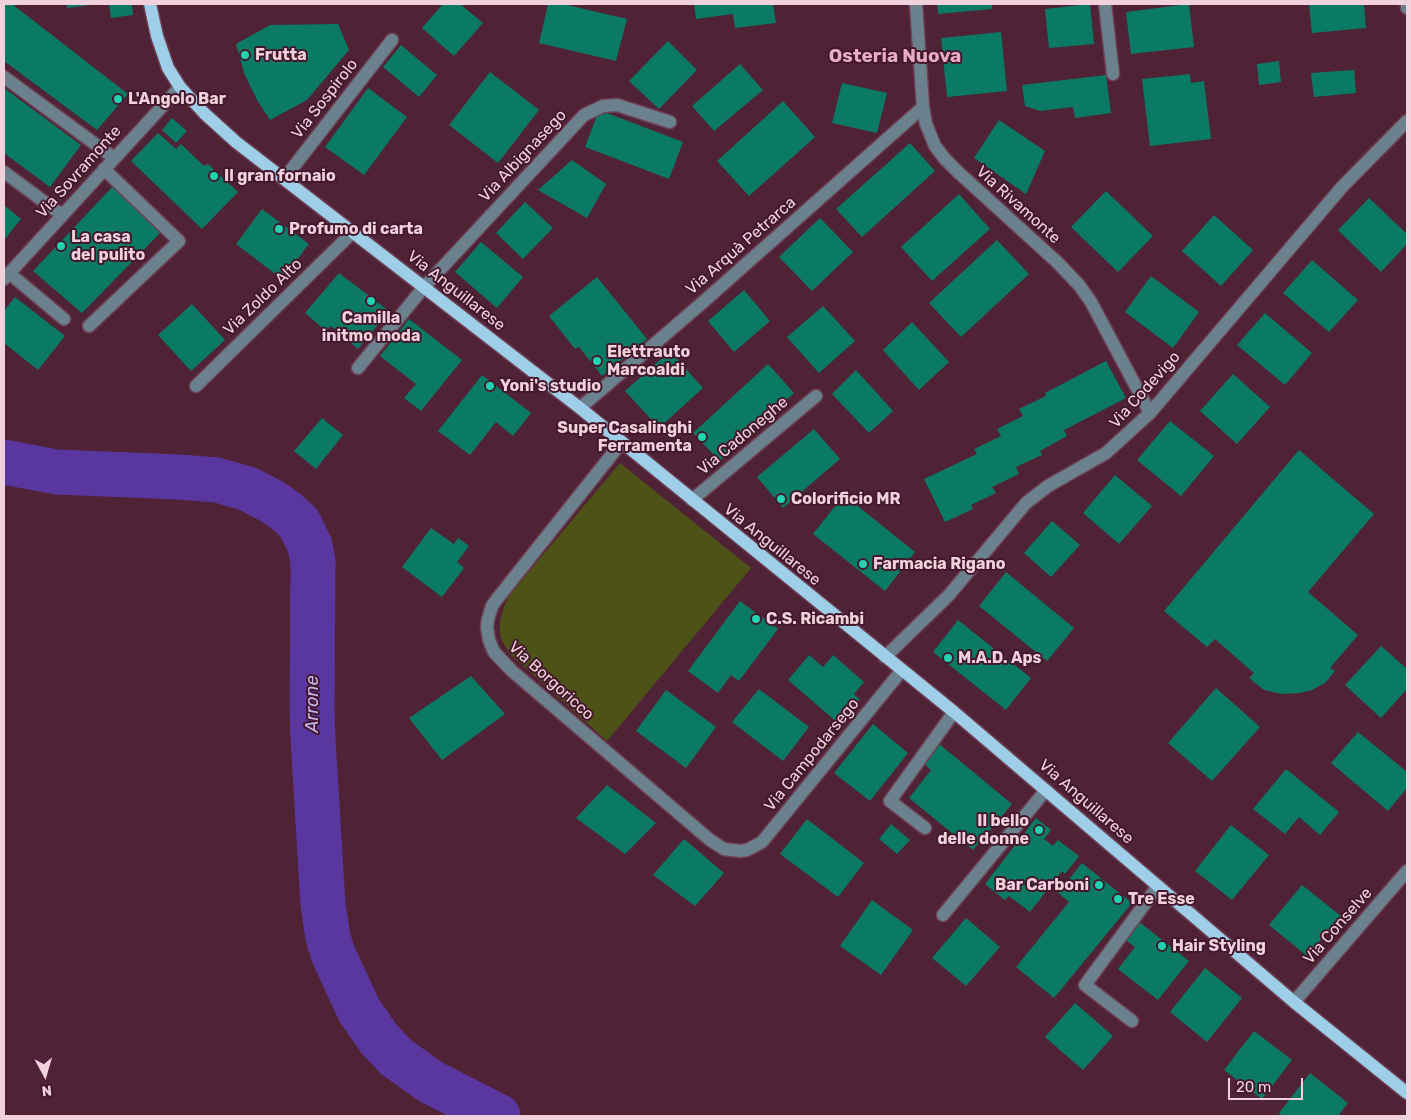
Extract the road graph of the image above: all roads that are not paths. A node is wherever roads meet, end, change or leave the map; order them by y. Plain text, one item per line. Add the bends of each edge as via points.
1 (150, 4) edge
2 (916, 4) edge
3 (1106, 4) edge
4 (1407, 4) edge
5 (1407, 8) edge
6 (392, 40) dead end
7 (1113, 74) dead end
8 (4, 77) edge
9 (180, 87) junction
10 (923, 107) junction
11 (1407, 121) edge
12 (670, 122) dead end
13 (114, 158) junction
14 (104, 169) junction
15 (4, 172) edge
16 (284, 179) junction
17 (62, 215) junction
18 (353, 232) junction
19 (6, 276) edge
20 (424, 287) junction
21 (64, 319) dead end
22 (89, 326) dead end
23 (358, 368) dead end
24 (196, 386) dead end
25 (816, 396) dead end
26 (580, 408) junction
27 (1150, 412) junction
28 (621, 443) junction
29 (692, 500) junction
30 (885, 657) junction
31 (902, 670) junction
32 (954, 712) junction
33 (1046, 790) junction
34 (925, 828) dead end
35 (740, 851) joint
36 (1407, 871) edge
37 (1158, 886) junction
38 (943, 915) dead end
39 (1294, 1002) junction
40 (1132, 1021) dead end
41 (1407, 1093) edge

1 - 9 main road, Via Anguillarese via 168,68
2 - 10 street, Via Rivamonte
3 - 7 street
4 - 5 street
6 - 16 street, Via Sospirolo
8 - 13 street
9 - 13 street, Via Sovramonte
9 - 16 main road, Via Anguillarese via 236,142
10 - 26 street, Via Arquà Petrarca
10 - 27 street, Via Rivamonte via 931,138 945,159 1079,285
11 - 27 street, Via Codevigo via 1342,187
12 - 20 street, Via Albignasego via 617,105 588,112
13 - 14 street, Via Sovramonte
14 - 17 street, Via Sovramonte
14 - 22 street via 179,241
15 - 17 street
16 - 18 main road, Via Anguillarese
17 - 19 street, Via Sovramonte
18 - 20 main road, Via Anguillarese
18 - 24 street, Via Zoldo Alto
19 - 21 street
20 - 23 street, Via Albignasego
20 - 26 main road, Via Anguillarese
25 - 29 street, Via Cadoneghe
26 - 28 main road, Via Anguillarese
27 - 30 street, Via Codevigo via 1106,453 1048,486 1026,504 949,595
28 - 29 main road, Via Anguillarese
28 - 35 street, Via Borgoricco via 492,606 487,627 489,640 494,652 512,671 710,840 724,849
29 - 30 main road, Via Anguillarese
30 - 31 main road, Via Anguillarese
31 - 32 main road, Via Anguillarese
31 - 35 street, Via Campodarsego via 767,836 755,846
32 - 33 main road, Via Anguillarese
32 - 34 street via 890,801
33 - 37 main road, Via Anguillarese
33 - 38 street
36 - 39 street, Via Conselve
37 - 39 main road, Via Anguillarese
37 - 40 street via 1085,985
39 - 41 main road, Via Anguillarese

